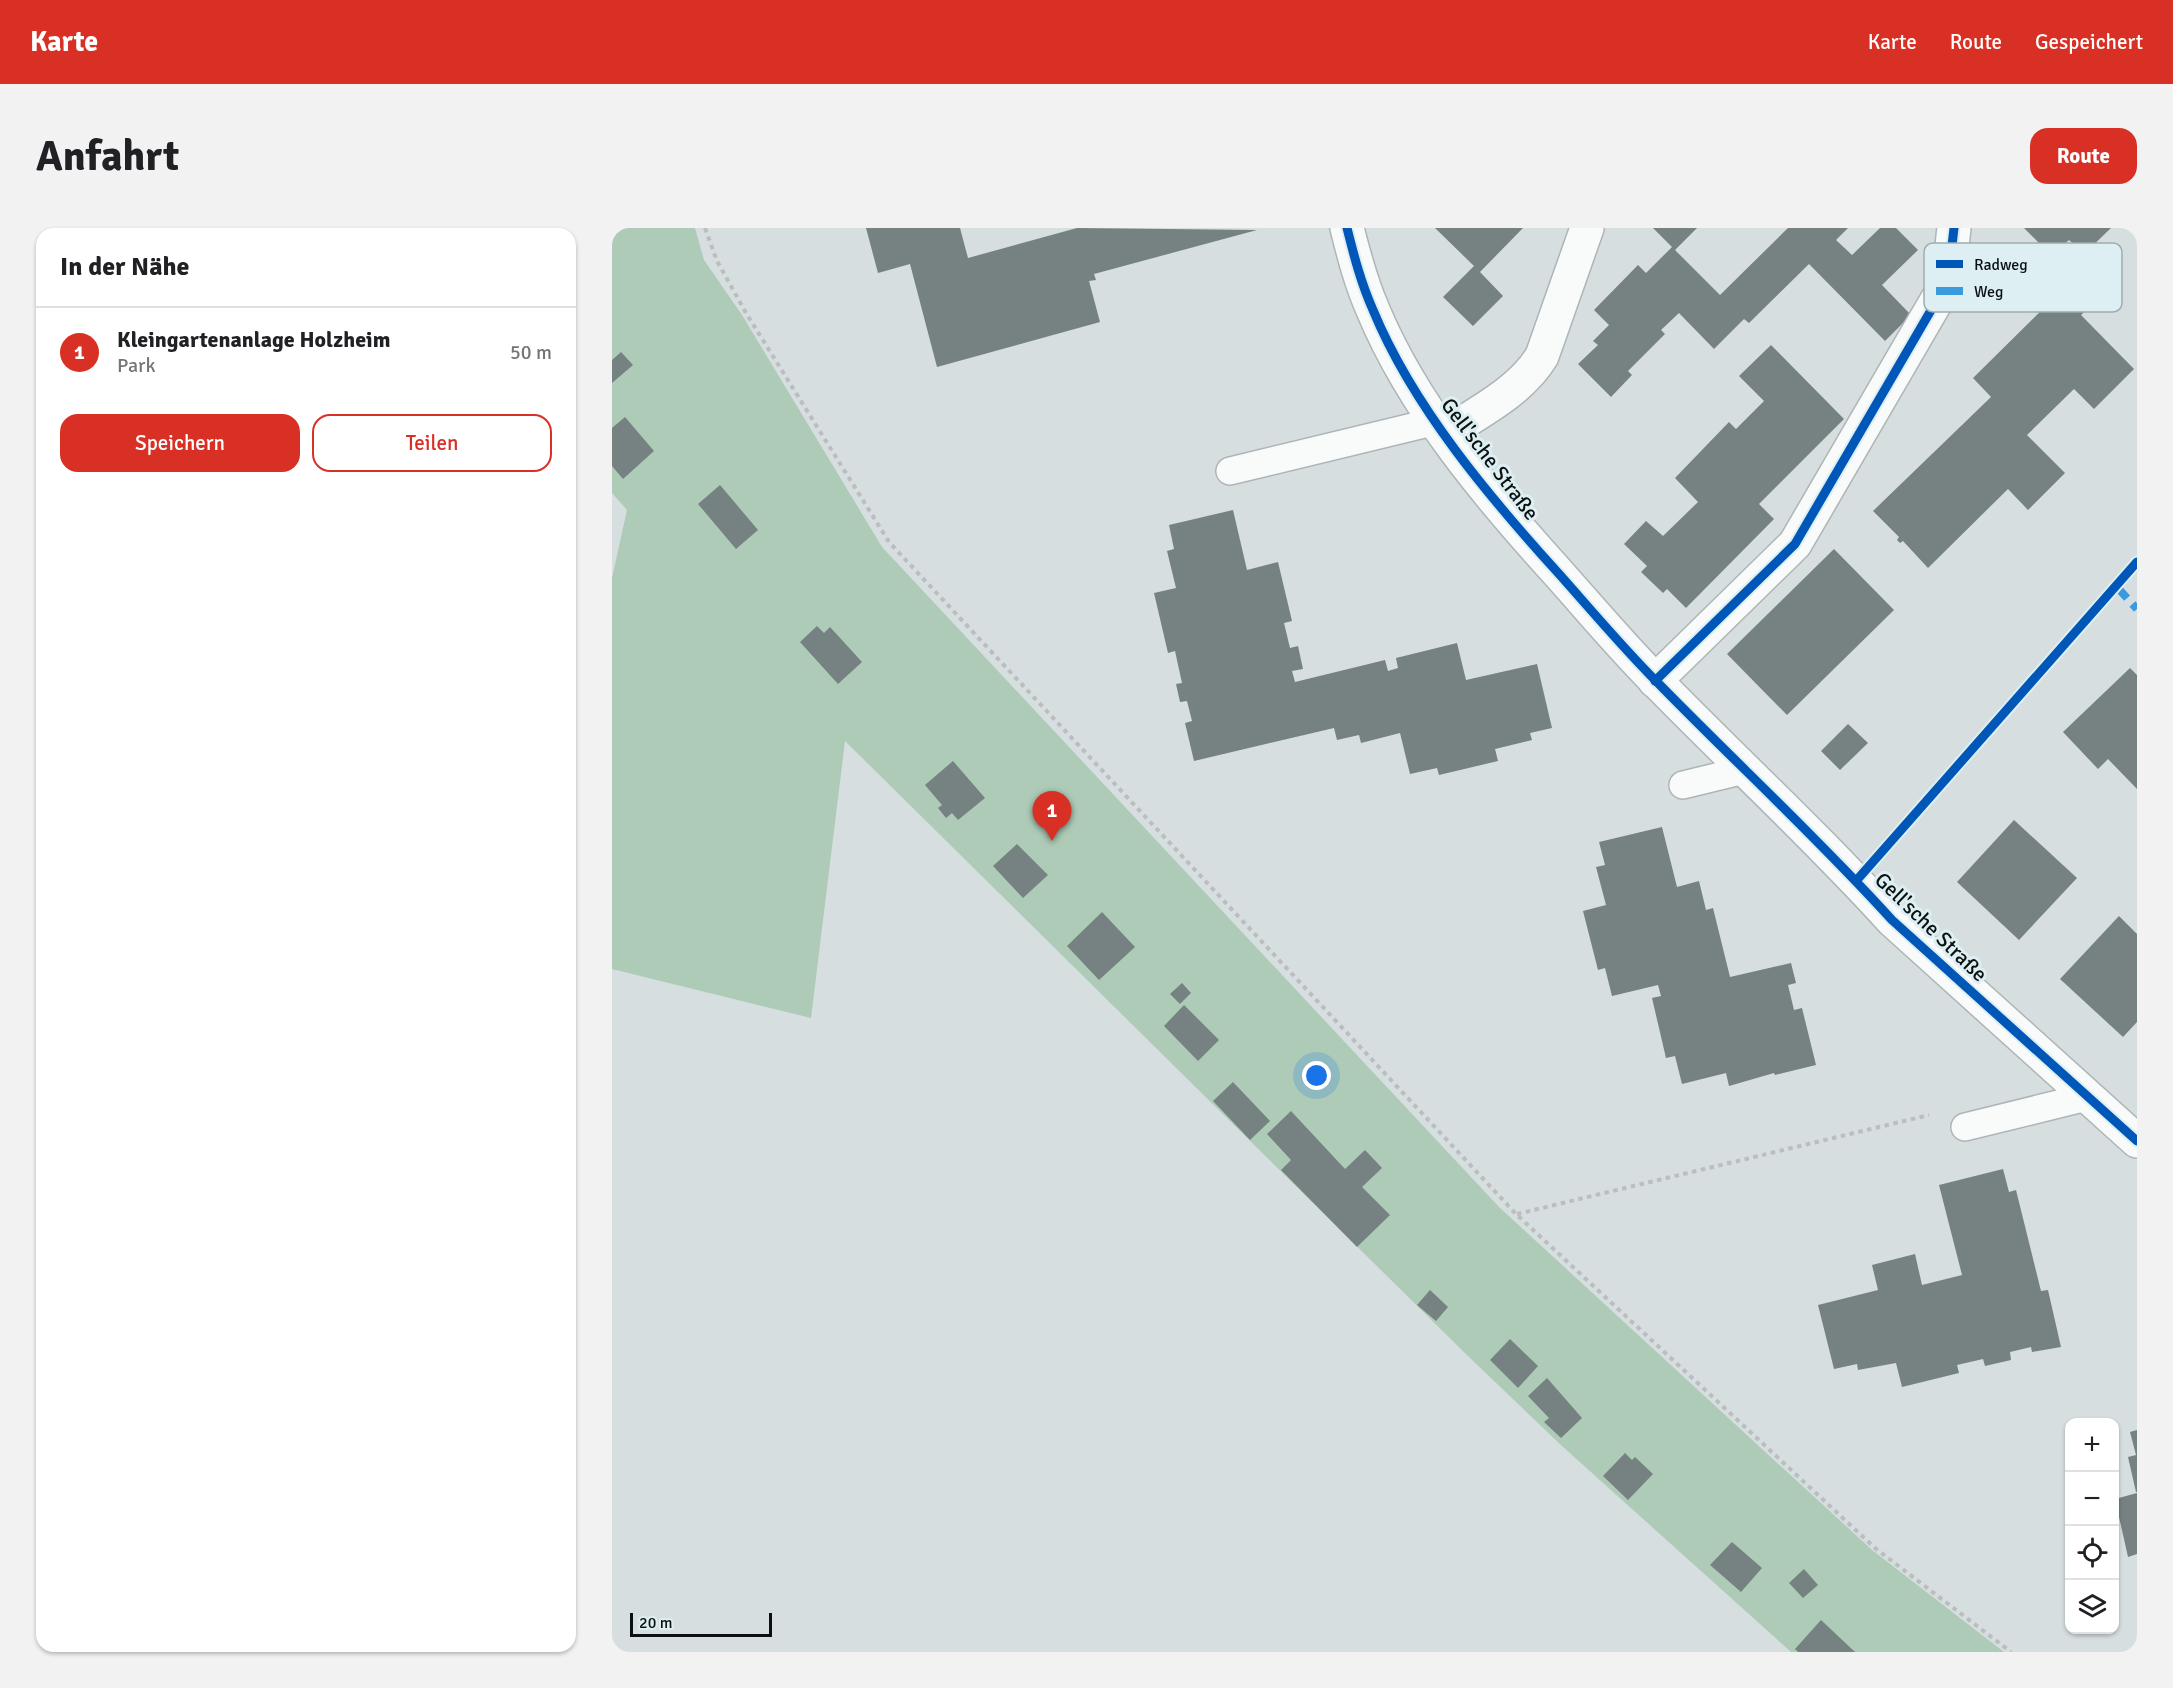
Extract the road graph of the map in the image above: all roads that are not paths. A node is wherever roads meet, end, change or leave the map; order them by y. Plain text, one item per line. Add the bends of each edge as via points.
1 (1347, 228) edge
2 (1587, 228) edge
3 (1954, 228) edge
4 (1952, 243) edge
5 (1930, 312) edge
6 (1441, 428) junction
7 (1230, 471) dead end
8 (1655, 681) junction
9 (1745, 770) junction
10 (1683, 785) dead end
11 (2087, 1097) junction
12 (1965, 1127) dead end
13 (2132, 1127) edge

1 - 6 street, Gell'sche Straße via 1373,311 1389,345
2 - 6 street, Gell'sche Straße via 1535,368 1500,398
3 - 4 street
5 - 8 street via 1795,544
6 - 7 lane
6 - 8 street, Gell'sche Straße via 1536,549
8 - 9 street, Gell'sche Straße
9 - 10 lane
9 - 11 street, Gell'sche Straße via 1892,920
11 - 12 lane
11 - 13 street, Gell'sche Straße

